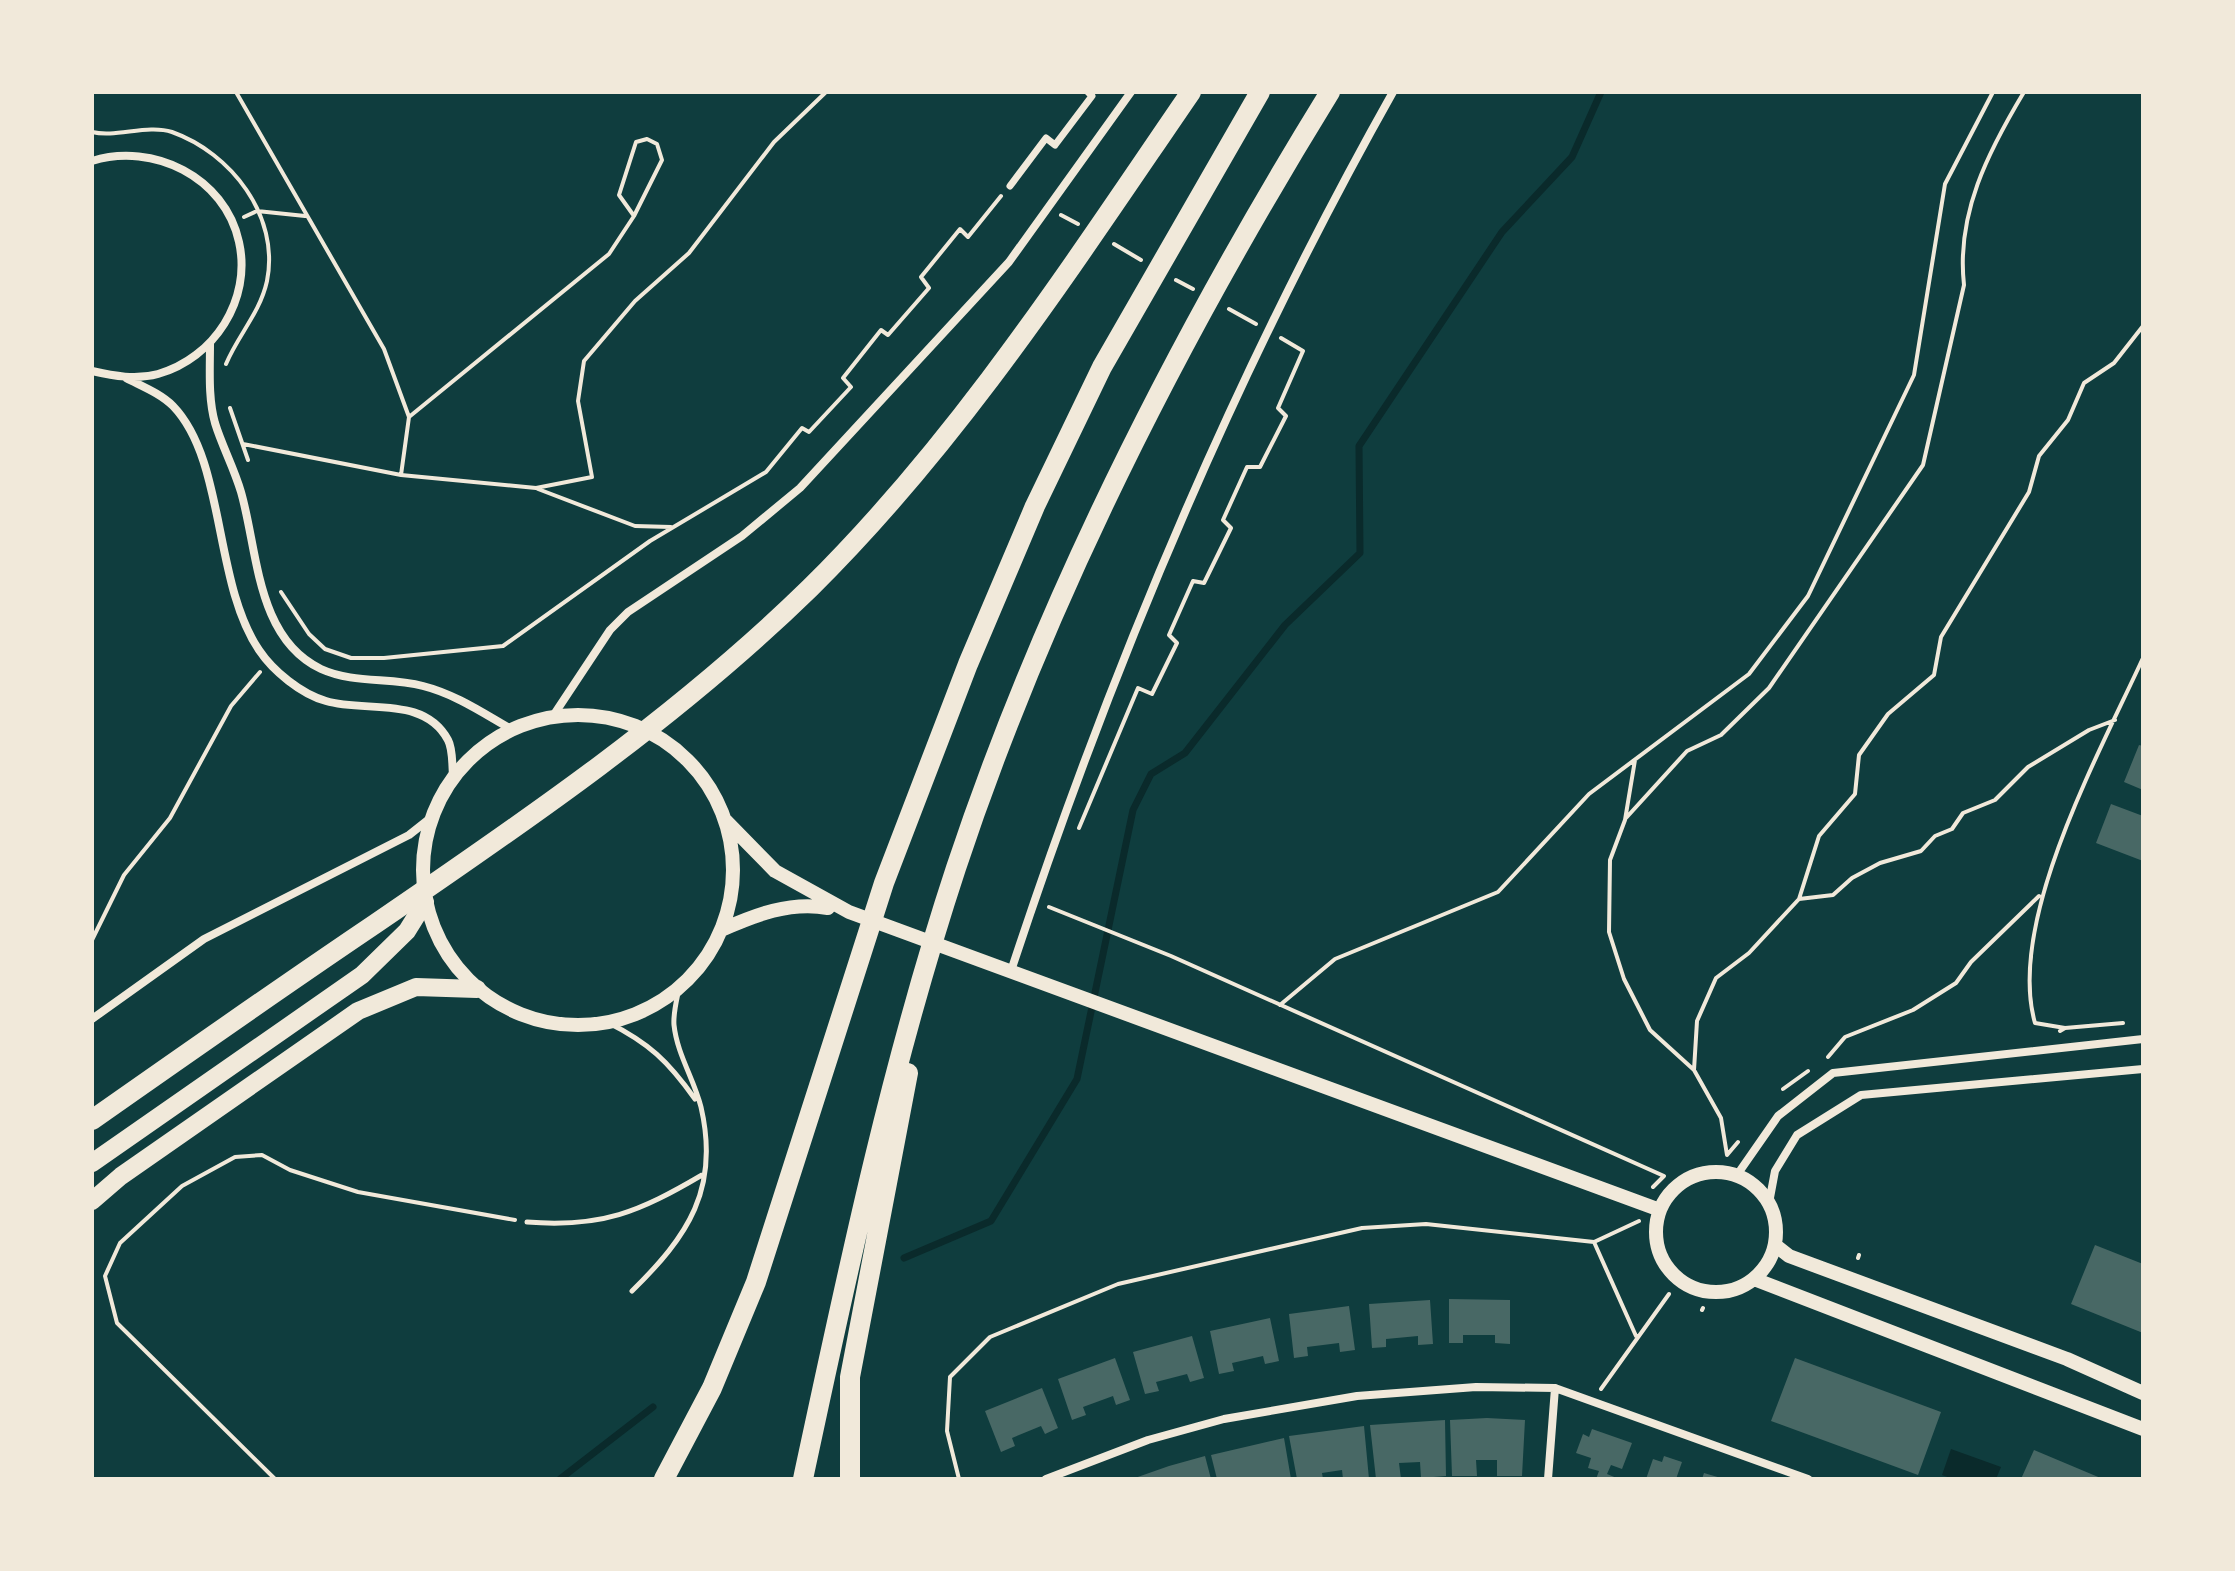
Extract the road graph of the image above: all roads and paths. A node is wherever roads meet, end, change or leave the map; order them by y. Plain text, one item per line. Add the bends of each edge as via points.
1 (236, 92) edge
2 (826, 92) edge
3 (1088, 92) edge
4 (1131, 92) edge
5 (1191, 92) edge
6 (1260, 92) edge
7 (1330, 92) edge
8 (1393, 92) edge
9 (1993, 92) edge
10 (2024, 92) edge
11 (92, 132) edge
12 (93, 159) edge
13 (1010, 186) dead end
14 (257, 211) junction
15 (305, 216) junction
16 (634, 216) junction
17 (232, 224) junction
18 (2143, 326) edge
19 (210, 344) junction
20 (92, 371) edge
21 (226, 374) dead end
22 (126, 378) junction
23 (226, 398) dead end
24 (409, 417) junction
25 (243, 444) junction
26 (252, 470) dead end
27 (401, 475) junction
28 (536, 488) junction
29 (708, 508) dead end
30 (673, 527) junction
31 (278, 586) dead end
32 (2143, 658) edge
33 (270, 662) junction
34 (553, 716) junction
35 (2115, 720) junction
36 (1121, 722) dead end
37 (511, 729) junction
38 (1635, 760) junction
39 (453, 775) junction
40 (428, 820) junction
41 (1625, 820) junction
42 (726, 821) junction
43 (1076, 836) dead end
44 (1054, 893) dead end
45 (2041, 894) junction
46 (1799, 899) junction
47 (425, 902) junction
48 (849, 912) junction
49 (721, 930) junction
50 (92, 940) edge
51 (1011, 971) junction
52 (679, 988) junction
53 (477, 989) junction
54 (915, 1001) junction
55 (1280, 1005) junction
56 (92, 1019) edge
57 (607, 1022) junction
58 (2127, 1023) dead end
59 (2065, 1028) junction
60 (2051, 1036) dead end
61 (2143, 1039) edge
62 (1832, 1061) dead end
63 (2143, 1069) edge
64 (1694, 1070) junction
65 (1811, 1070) dead end
66 (1779, 1093) dead end
67 (701, 1106) junction
68 (92, 1120) edge
69 (1744, 1135) dead end
70 (92, 1163) edge
71 (703, 1174) junction
72 (1737, 1175) junction
73 (1664, 1176) dead end
74 (92, 1201) edge
75 (1769, 1203) junction
76 (1660, 1210) junction
77 (527, 1222) joint
78 (1639, 1222) dead end
79 (1594, 1242) junction
80 (1775, 1245) junction
81 (1754, 1279) junction
82 (632, 1291) dead end
83 (1669, 1294) dead end
84 (1636, 1336) junction
85 (1555, 1388) junction
86 (2143, 1393) edge
87 (1593, 1401) junction
88 (2143, 1429) edge
89 (275, 1479) edge
90 (664, 1479) edge
91 (803, 1479) edge
92 (850, 1479) edge
93 (959, 1479) edge
94 (1046, 1479) edge
95 (1548, 1479) edge
96 (1808, 1479) edge

1 - 15 path
2 - 28 path via 774,142 689,253 635,301 584,361 578,401 592,477
3 - 13 street via 1092,96 1055,145 1046,138
4 - 34 street via 998,274 800,488 742,536 628,612 610,630
5 - 68 highway via 1014,349 928,459 810,587 711,676 495,841
6 - 90 highway via 1102,367 1035,506 884,883 756,1282 712,1388
7 - 54 highway via 1260,206 1134,444 1032,669 957,865
8 - 51 street via 1199,477 1120,665
9 - 38 path via 1945,184 1914,375 1808,596 1749,674
10 - 41 path via 1973,190 1961,256 1964,285 1923,465 1769,688 1721,735 1687,751
11 - 14 path via 169,131 234,170
12 - 17 street via 132,154 168,161 200,180 225,207
14 - 15 path
14 - 17 path
14 - 21 path via 267,239 267,279 256,313 226,362
15 - 24 path via 384,349
16 - 16 path via 662,160 657,144 647,139 636,142 619,195
16 - 24 path via 609,254
17 - 19 street via 239,241 241,278 231,314
18 - 46 path via 2114,363 2084,383 2068,420 2039,456 2029,492 1941,637 1934,675 1888,714 1859,755 1855,794 1819,836
19 - 22 street via 185,363
19 - 37 street via 215,423 241,493 263,593 293,649 319,668 347,678 424,686 457,698
20 - 22 street
22 - 33 street via 172,406 195,438 239,617
23 - 25 path
24 - 27 path
25 - 26 path
25 - 27 path
27 - 28 path
28 - 30 path via 635,526
29 - 30 path
30 - 31 path via 503,646 351,658 325,649 309,634
32 - 35 path
33 - 39 street via 291,682 326,701 418,712 437,724 449,742
33 - 50 path via 244,687 170,818 124,875
34 - 37 street
34 - 42 street via 597,715 639,726 677,749 706,782
35 - 45 path
35 - 46 path via 2028,767 1995,800 1963,813 1952,829 1935,836 1921,851 1880,863 1833,895
36 - 43 path
37 - 39 street via 479,749
38 - 41 path
38 - 55 path via 1589,794 1498,892 1335,959
39 - 40 street
40 - 47 street via 422,867
40 - 56 street via 409,835 204,939
41 - 64 path via 1610,860 1609,932 1624,979 1650,1030
42 - 48 street via 775,871
42 - 49 street via 732,895
44 - 55 path via 1049,907
45 - 59 path via 2027,979 2029,1003 2035,1023
45 - 62 path via 1956,983 1913,1010 1845,1037 1821,1065
46 - 64 path via 1749,953 1716,978 1697,1021
47 - 53 street via 453,963
47 - 70 main road via 407,931 362,975
48 - 49 street via 808,904
48 - 51 street
49 - 52 street via 703,962
51 - 76 street
52 - 57 street via 645,1010
52 - 67 lane via 674,1023
53 - 57 street via 526,1017 559,1024
53 - 74 main road via 416,987 358,1011
54 - 91 highway
54 - 92 highway via 899,1134 850,1377
55 - 73 path
57 - 67 lane via 668,1062
58 - 59 path
59 - 60 path
61 - 72 street via 1833,1073 1778,1116
63 - 75 street via 1861,1095 1797,1135 1775,1171
64 - 69 path via 1721,1118 1727,1155
65 - 66 path
67 - 71 lane
71 - 77 lane via 625,1216 565,1225
71 - 82 lane via 696,1214 663,1261
72 - 75 street
72 - 76 street via 1700,1173 1669,1194
75 - 80 street
76 - 81 street via 1658,1248 1680,1280 1717,1292
77 - 89 path via 358,1192 262,1155 235,1157 182,1186 120,1243 105,1276 117,1323
78 - 79 path
79 - 84 path
79 - 93 path via 1426,1224 1362,1228 1118,1284 990,1337 950,1377 947,1431
80 - 81 street
80 - 86 street via 1789,1256 2067,1359
81 - 88 street
83 - 84 path
84 - 87 path
85 - 87 street
85 - 94 street via 1413,1391 1281,1407 1148,1440
85 - 95 street
87 - 96 street

